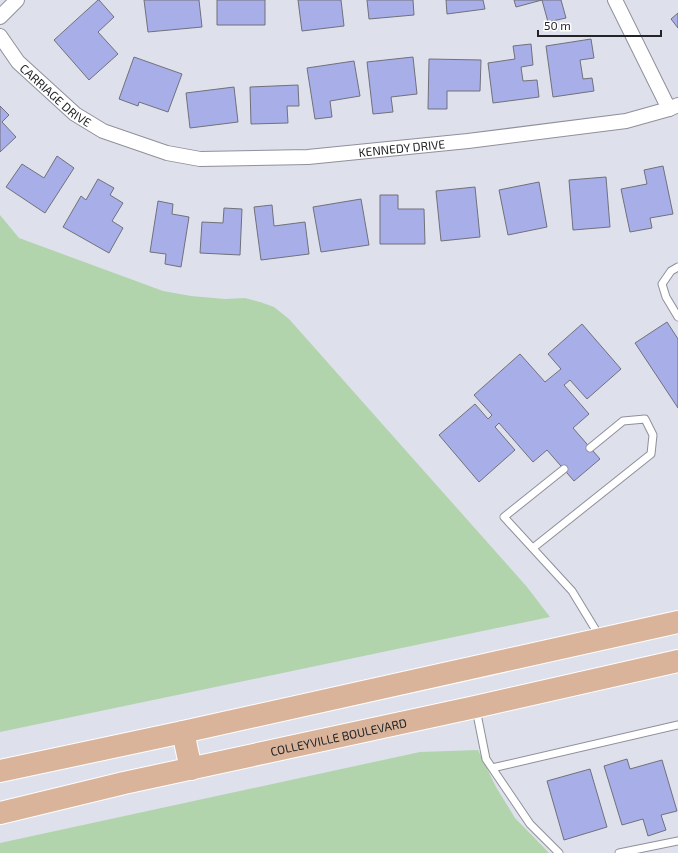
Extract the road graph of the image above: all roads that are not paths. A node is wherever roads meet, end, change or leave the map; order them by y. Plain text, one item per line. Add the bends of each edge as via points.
1 (17, 0) edge
2 (615, 0) edge
3 (0, 17) edge
4 (0, 36) edge
5 (674, 107) edge
6 (125, 138) joint
7 (678, 267) edge
8 (678, 317) edge
9 (590, 448) dead end
10 (564, 469) dead end
11 (533, 548) junction
12 (678, 622) edge
13 (601, 639) junction
14 (678, 661) edge
15 (475, 707) junction
16 (678, 725) edge
17 (183, 732) junction
18 (492, 768) junction
19 (191, 769) junction
20 (0, 771) edge
21 (0, 813) edge
22 (678, 841) edge
23 (559, 853) edge
24 (619, 853) edge

1 - 3 street
2 - 5 street
4 - 6 street, CARRIAGE DRIVE via 18,62 75,114 103,131
5 - 6 street, KENNEDY DRIVE via 626,121 468,141 308,157 200,159 167,153
7 - 8 lane via 671,271 662,284 666,297
9 - 11 lane via 623,421 645,419 653,434 651,454
10 - 11 lane via 504,517
11 - 13 lane via 572,591
12 - 13 main road
13 - 17 main road
14 - 15 main road, COLLEYVILLE BOULEVARD
15 - 18 lane via 486,759
15 - 19 main road, COLLEYVILLE BOULEVARD
16 - 18 lane
17 - 19 main road
17 - 20 main road
18 - 23 lane via 530,824
19 - 21 main road, COLLEYVILLE BOULEVARD
22 - 24 lane

